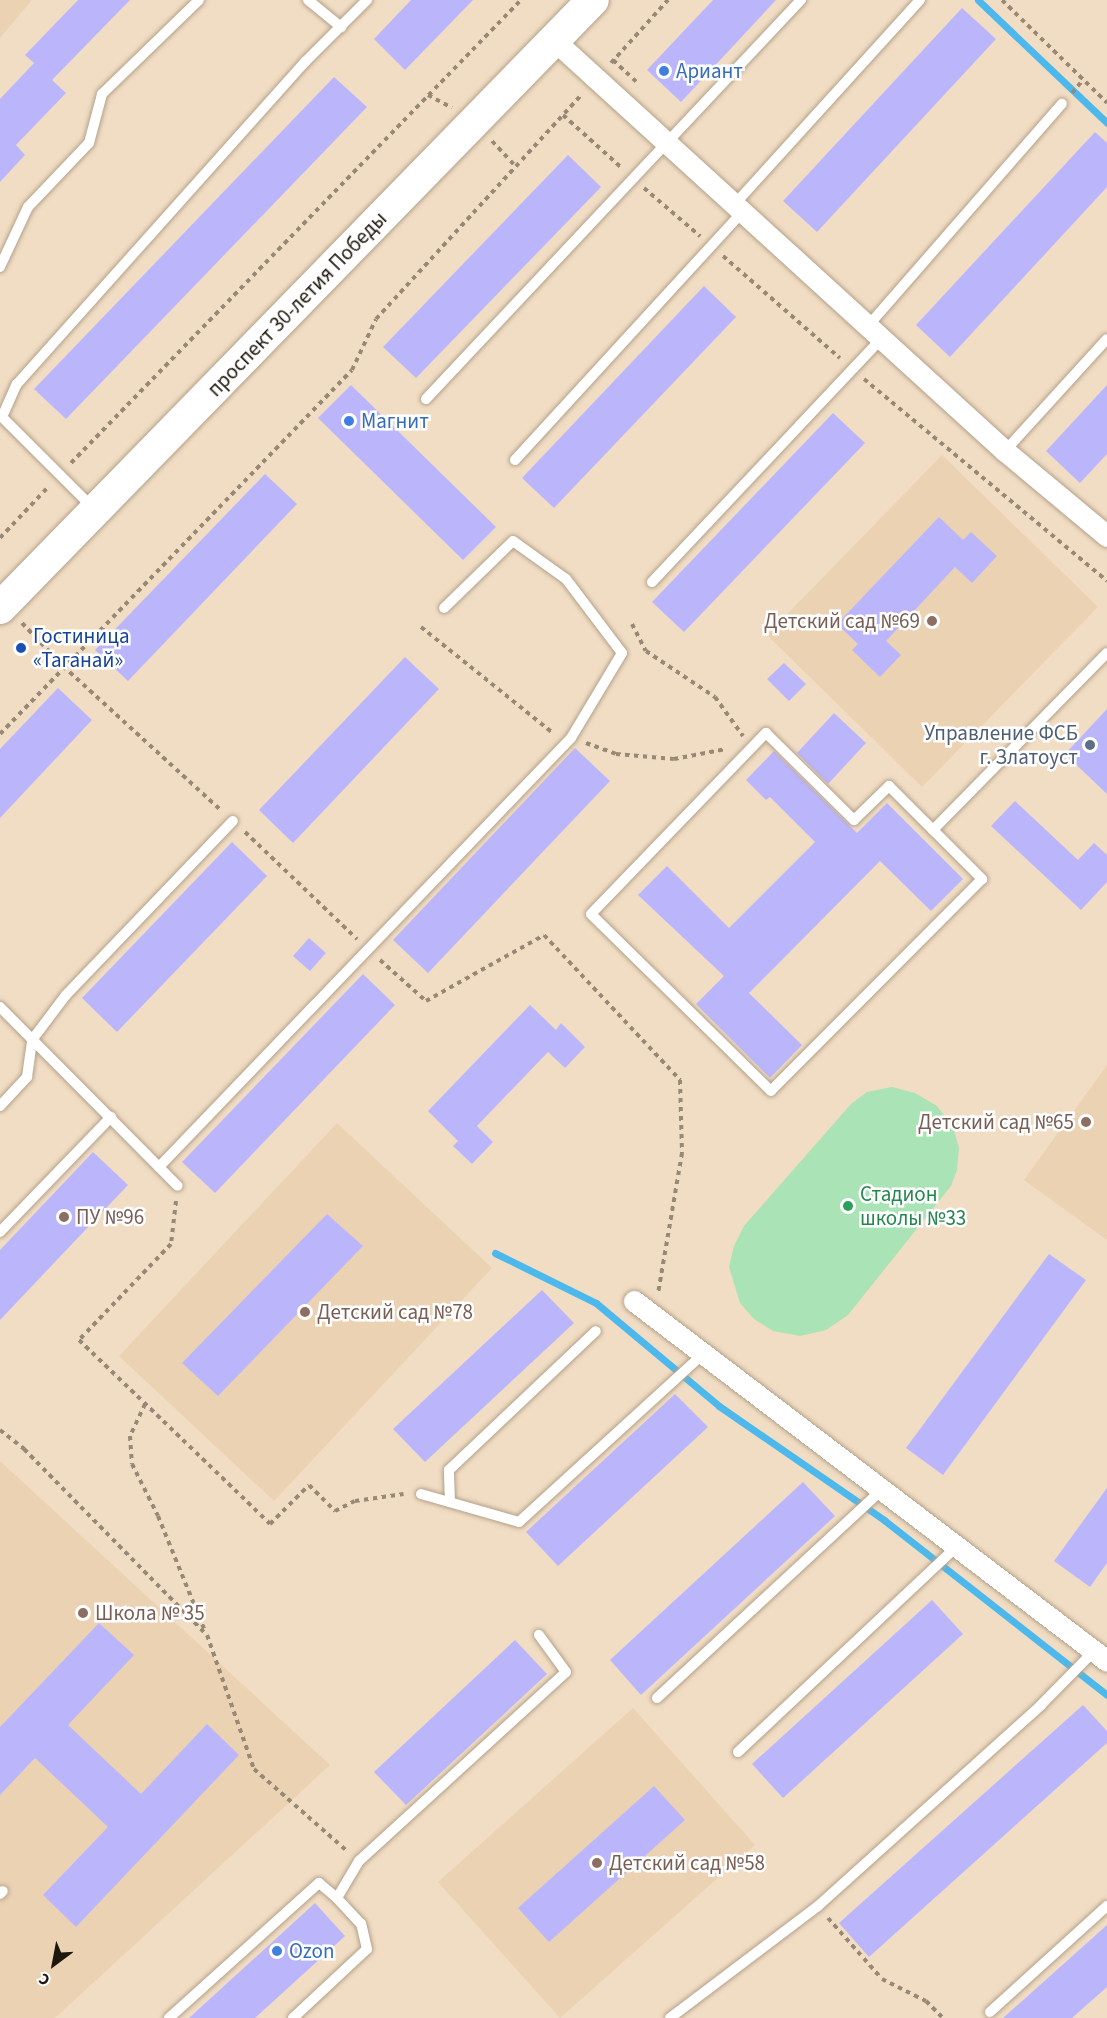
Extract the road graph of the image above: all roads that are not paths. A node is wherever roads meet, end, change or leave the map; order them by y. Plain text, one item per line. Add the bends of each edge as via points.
1 (199, 0) edge
2 (308, 0) edge
3 (367, 0) edge
4 (593, 0) edge
5 (801, 0) edge
6 (920, 0) edge
7 (340, 27) junction
8 (555, 41) junction
9 (1062, 104) dead end
10 (667, 142) junction
11 (738, 208) junction
12 (0, 267) edge
13 (875, 332) junction
14 (1107, 339) edge
15 (426, 399) dead end
16 (1, 416) edge
17 (1005, 451) junction
18 (515, 460) dead end
19 (95, 510) junction
20 (1107, 536) edge
21 (652, 582) dead end
22 (2, 606) edge
23 (444, 608) dead end
24 (1107, 653) edge
25 (233, 821) road end
26 (933, 830) junction
27 (0, 1007) edge
28 (32, 1040) junction
29 (0, 1106) edge
30 (111, 1117) junction
31 (159, 1167) junction
32 (178, 1186) road end
33 (0, 1232) edge
34 (634, 1301) dead end
35 (596, 1331) dead end
36 (705, 1352) junction
37 (883, 1489) junction
38 (422, 1494) road end
39 (450, 1502) junction
40 (957, 1546) junction
41 (539, 1635) dead end
42 (1100, 1656) edge
43 (657, 1698) dead end
44 (738, 1752) dead end
45 (337, 1898) junction
46 (1107, 1906) edge
47 (990, 2012) dead end
48 (169, 2018) edge
49 (293, 2018) edge
50 (670, 2018) edge

1 - 12 lane via 102,94 89,143 28,207
2 - 7 lane
3 - 7 lane
4 - 8 main road, проспект 30-летия Победы
5 - 10 lane
6 - 11 lane
7 - 16 lane via 16,384
8 - 10 street
8 - 19 main road, проспект 30-летия Победы
9 - 13 lane
10 - 11 street
10 - 15 lane
11 - 13 street
11 - 18 lane via 711,246
13 - 17 street
13 - 21 lane via 852,369
14 - 17 lane
16 - 19 lane
17 - 20 street
19 - 22 main road, проспект 30-летия Победы
23 - 31 lane via 513,541 566,579 622,654 571,738
24 - 26 lane
25 - 28 lane via 66,995
26 - 26 lane via 889,786 854,820 766,733 591,914 771,1091 982,879
27 - 28 lane
28 - 29 lane via 27,1077
28 - 30 lane
30 - 31 lane
30 - 33 lane
31 - 32 lane
34 - 36 street
35 - 39 lane via 449,1470
36 - 37 street
36 - 39 lane via 519,1522
37 - 40 street
37 - 43 lane
38 - 39 lane
40 - 42 street
40 - 44 lane
41 - 45 lane via 566,1672 359,1862
42 - 50 lane via 818,1906
45 - 48 lane via 319,1883
45 - 49 lane via 361,1924 367,1949
46 - 47 lane

